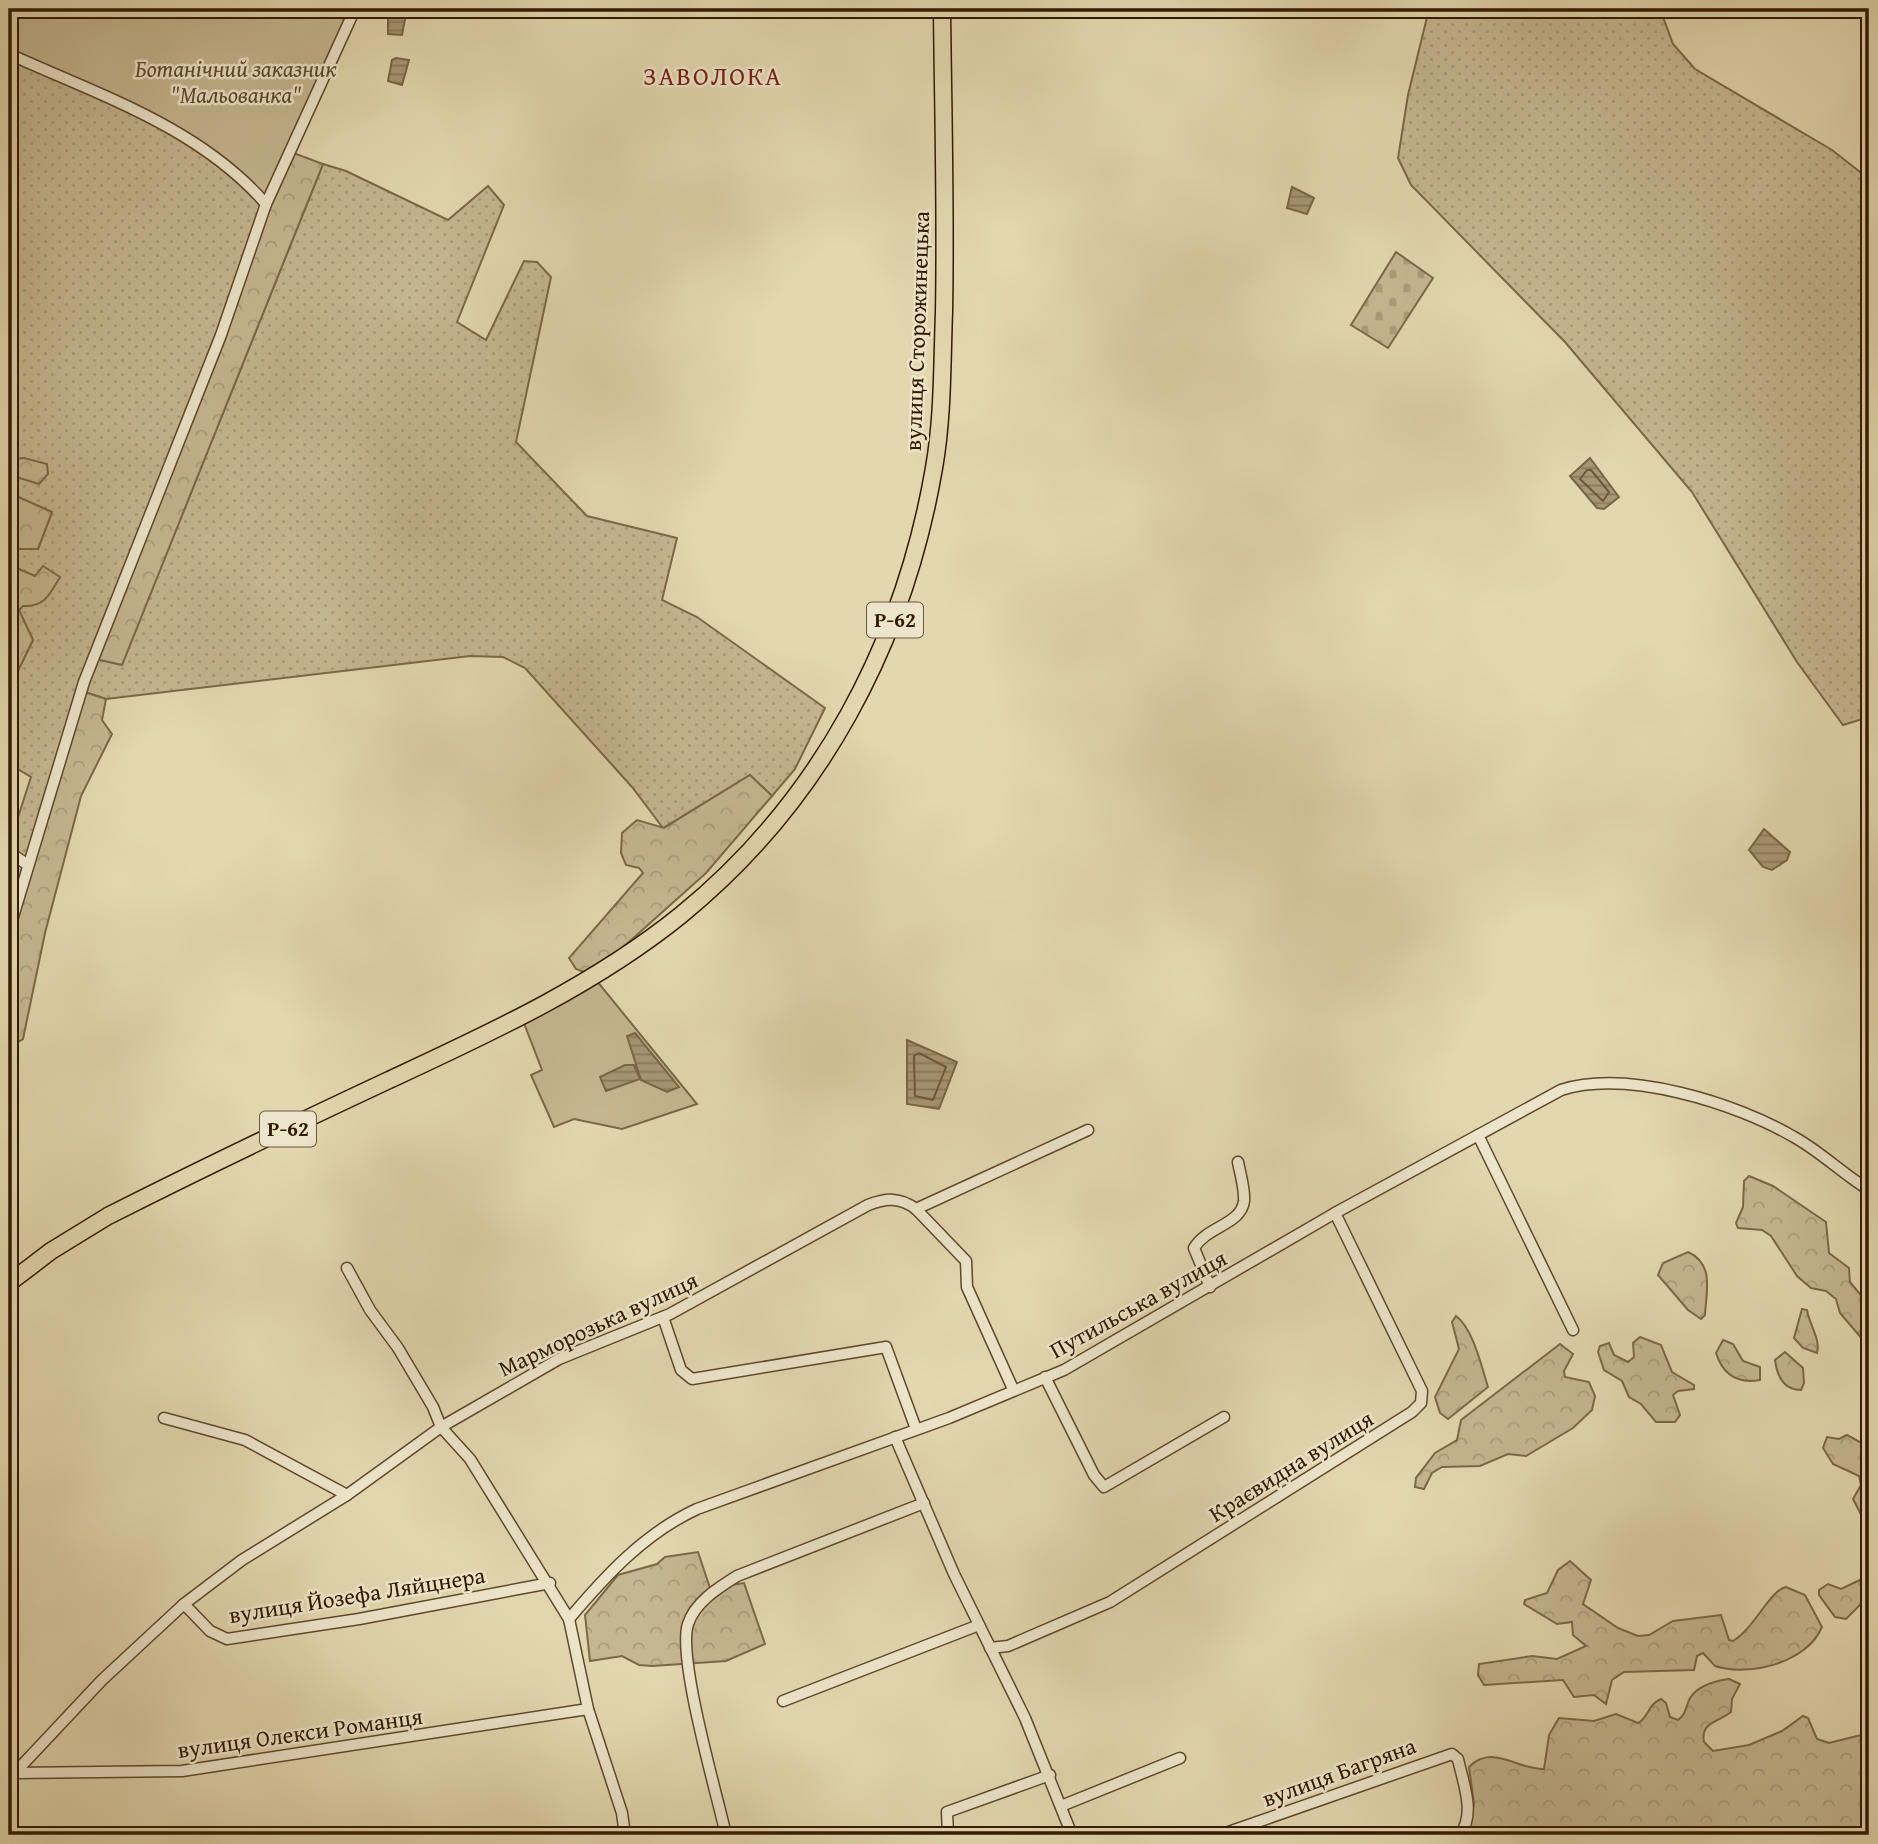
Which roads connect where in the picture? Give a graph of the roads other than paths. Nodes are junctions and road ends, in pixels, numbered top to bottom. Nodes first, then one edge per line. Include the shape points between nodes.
1 (355, 9) edge
2 (942, 9) edge
3 (9, 54) edge
4 (266, 204) junction
5 (9, 852) edge
6 (28, 865) junction
7 (9, 930) edge
8 (1088, 1130) dead end
9 (1478, 1135) junction
10 (1238, 1162) dead end
11 (1869, 1189) edge
12 (916, 1209) junction
13 (1335, 1213) junction
14 (347, 1268) dead end
15 (9, 1283) edge
16 (1210, 1287) junction
17 (663, 1317) junction
18 (1573, 1330) dead end
19 (1045, 1377) junction
20 (1013, 1389) junction
21 (1224, 1417) dead end
22 (164, 1418) dead end
23 (441, 1427) junction
24 (916, 1429) junction
25 (895, 1437) junction
26 (347, 1495) junction
27 (924, 1503) junction
28 (550, 1583) junction
29 (184, 1604) junction
30 (569, 1619) junction
31 (979, 1625) junction
32 (990, 1648) junction
33 (783, 1701) dead end
34 (588, 1709) junction
35 (1180, 1758) dead end
36 (1049, 1775) junction
37 (12, 1776) edge
38 (1061, 1806) junction
39 (625, 1835) edge
40 (726, 1835) edge
41 (947, 1835) edge
42 (1072, 1835) edge
43 (1220, 1835) edge
44 (1461, 1835) edge

1 - 4 street
2 - 15 main road, вулиця Сторожинецька / Р-62 via 945,264 935,467 895,621 840,732 793,800 681,915 613,963 519,1019 108,1216
3 - 4 street via 157,120 243,177
4 - 6 street via 221,335 84,682
5 - 6 street
6 - 7 street
8 - 12 street
9 - 11 street, Путильська вулиця via 1561,1090 1590,1083 1633,1086 1753,1117 1808,1145
9 - 13 street, Путильська вулиця
9 - 18 street
10 - 16 street via 1244,1202 1235,1219 1201,1236 1194,1248
12 - 17 street, Марморозька вулиця via 886,1198 868,1205
12 - 20 street via 966,1261 967,1287
13 - 16 street, Путильська вулиця
13 - 32 street, Краєвидна вулиця via 1422,1391 1421,1403 1110,1602 1008,1646
14 - 23 street
16 - 19 street, Путильська вулиця
17 - 23 street, Марморозька вулиця via 559,1359
17 - 24 street via 681,1370 695,1380 886,1347
19 - 20 street, Путильська вулиця
19 - 21 street via 1086,1461 1104,1487
20 - 24 street, Путильська вулиця
22 - 26 street via 245,1440
23 - 26 street, Марморозька вулиця
23 - 28 street via 470,1459
24 - 25 street, Путильська вулиця
25 - 27 street
25 - 30 street, Путильська вулиця via 664,1524
26 - 29 street, Марморозька вулиця via 242,1560
27 - 31 street
27 - 40 street via 737,1576 709,1594 688,1624 693,1694
28 - 29 street, вулиця Йозефа Ляйцнера via 227,1639 210,1631
28 - 30 street
29 - 37 street, Марморозька вулиця via 102,1680
30 - 34 street
31 - 32 street
31 - 33 street
32 - 36 street
34 - 37 street, вулиця Олекси Романця via 182,1771
34 - 39 street
35 - 38 street
36 - 38 street
36 - 41 street via 947,1812
38 - 42 street
43 - 44 street, вулиця Багряна via 1448,1754 1457,1756 1469,1811

